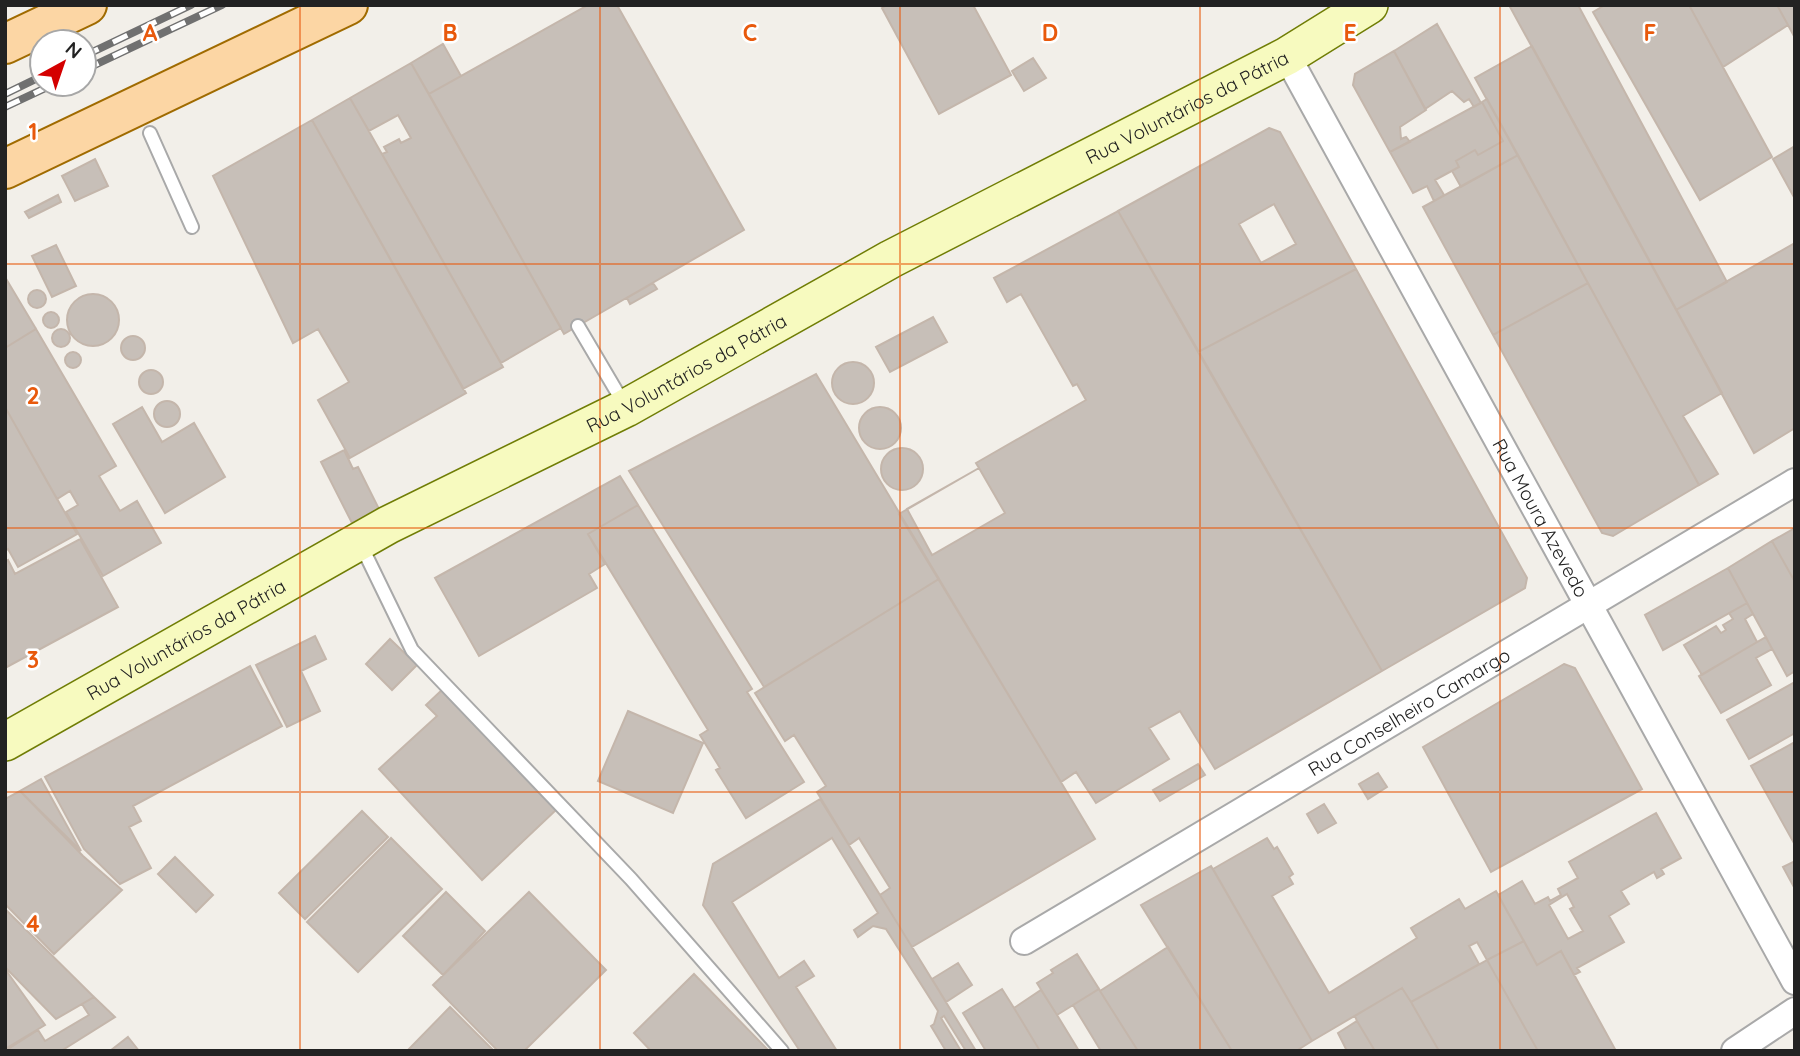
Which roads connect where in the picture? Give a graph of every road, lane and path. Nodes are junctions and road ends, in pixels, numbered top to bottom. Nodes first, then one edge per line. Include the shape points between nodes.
1 (87, 5) edge
2 (348, 5) edge
3 (1369, 5) edge
4 (5, 44) edge
5 (1287, 56) junction
6 (150, 133) dead end
7 (5, 169) edge
8 (192, 227) dead end
9 (578, 326) dead end
10 (626, 408) junction
11 (1795, 482) edge
12 (359, 542) junction
13 (1587, 605) junction
14 (5, 742) edge
15 (1024, 941) dead end
16 (1795, 982) edge
17 (1795, 1011) edge
18 (782, 1051) edge
19 (1735, 1051) edge

1 - 4 main road
2 - 7 main road
3 - 5 main road, Rua Voluntários da Pátria
5 - 10 main road, Rua Voluntários da Pátria via 891,259
5 - 13 street, Rua Moura Azevedo
6 - 8 lane
9 - 10 lane
10 - 12 main road, Rua Voluntários da Pátria
11 - 13 street, Rua Conselheiro Camargo
12 - 14 main road, Rua Voluntários da Pátria
12 - 18 lane via 412,650 631,879
13 - 15 street, Rua Conselheiro Camargo
13 - 16 street, Rua Moura Azevedo
17 - 19 street

